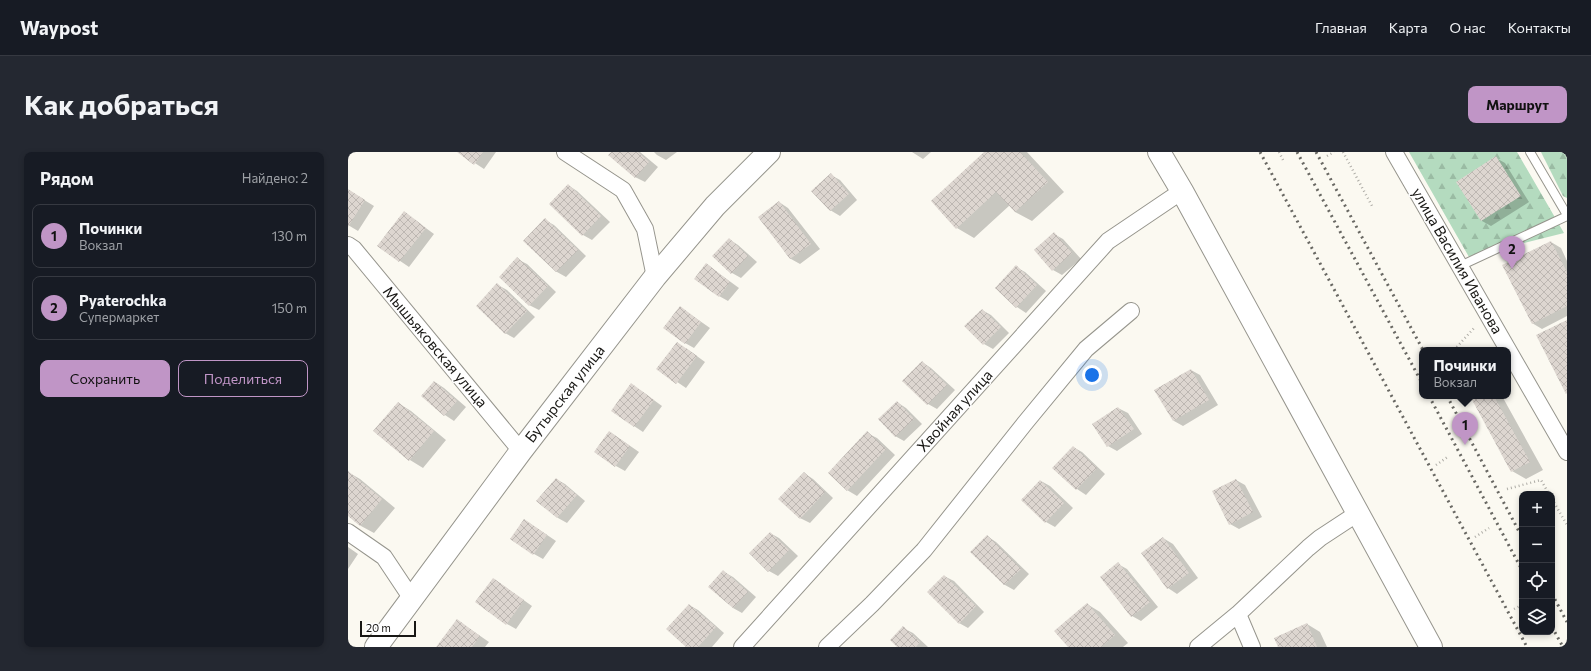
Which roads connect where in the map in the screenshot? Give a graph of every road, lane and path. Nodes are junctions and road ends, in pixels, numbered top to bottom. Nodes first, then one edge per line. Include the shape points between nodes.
1 (565, 152) edge
2 (769, 152) edge
3 (1159, 152) edge
4 (1279, 152) edge
5 (1334, 152) edge
6 (1343, 152) edge
7 (1394, 152) edge
8 (1530, 152) edge
9 (1327, 156) dead end
10 (1283, 160) dead end
11 (1182, 190) junction
12 (1372, 206) dead end
13 (1567, 215) edge
14 (348, 245) edge
15 (1460, 266) junction
16 (655, 277) junction
17 (1131, 311) dead end
18 (1487, 314) junction
19 (1457, 347) edge
20 (1506, 347) edge
21 (1511, 355) edge
22 (521, 451) junction
23 (1567, 452) edge
24 (1449, 456) dead end
25 (1436, 465) dead end
26 (1507, 489) dead end
27 (1547, 491) edge
28 (1555, 504) edge
29 (1358, 513) junction
30 (1567, 526) edge
31 (1489, 528) dead end
32 (348, 532) edge
33 (1474, 536) dead end
34 (412, 599) junction
35 (1519, 607) edge
36 (1514, 610) dead end
37 (1238, 614) junction
38 (376, 647) edge
39 (742, 647) edge
40 (827, 647) edge
41 (1198, 647) edge
42 (1252, 647) edge
43 (1431, 647) edge

1 - 16 street via 623,190 645,229
2 - 16 street, Бутырская улица via 715,206
3 - 11 street
4 - 10 path
5 - 9 path
6 - 12 path
7 - 15 street, улица Василия Иванова
8 - 13 lane
11 - 29 street
11 - 39 street, Хвойная улица via 1108,242
13 - 15 lane
14 - 22 street, Мышьяковская улица via 354,249
15 - 18 street, улица Василия Иванова
16 - 22 street, Бутырская улица
17 - 40 street via 1086,349 924,550
18 - 19 path
18 - 20 street, улица Василия Иванова
21 - 23 street, улица Василия Иванова
22 - 34 street, Бутырская улица
24 - 25 path
26 - 27 path via 1541,480
28 - 30 path
29 - 37 street via 1312,545
29 - 43 street
31 - 33 path
32 - 34 street via 384,557
34 - 38 street, Бутырская улица
35 - 36 path
37 - 41 street
37 - 42 street

